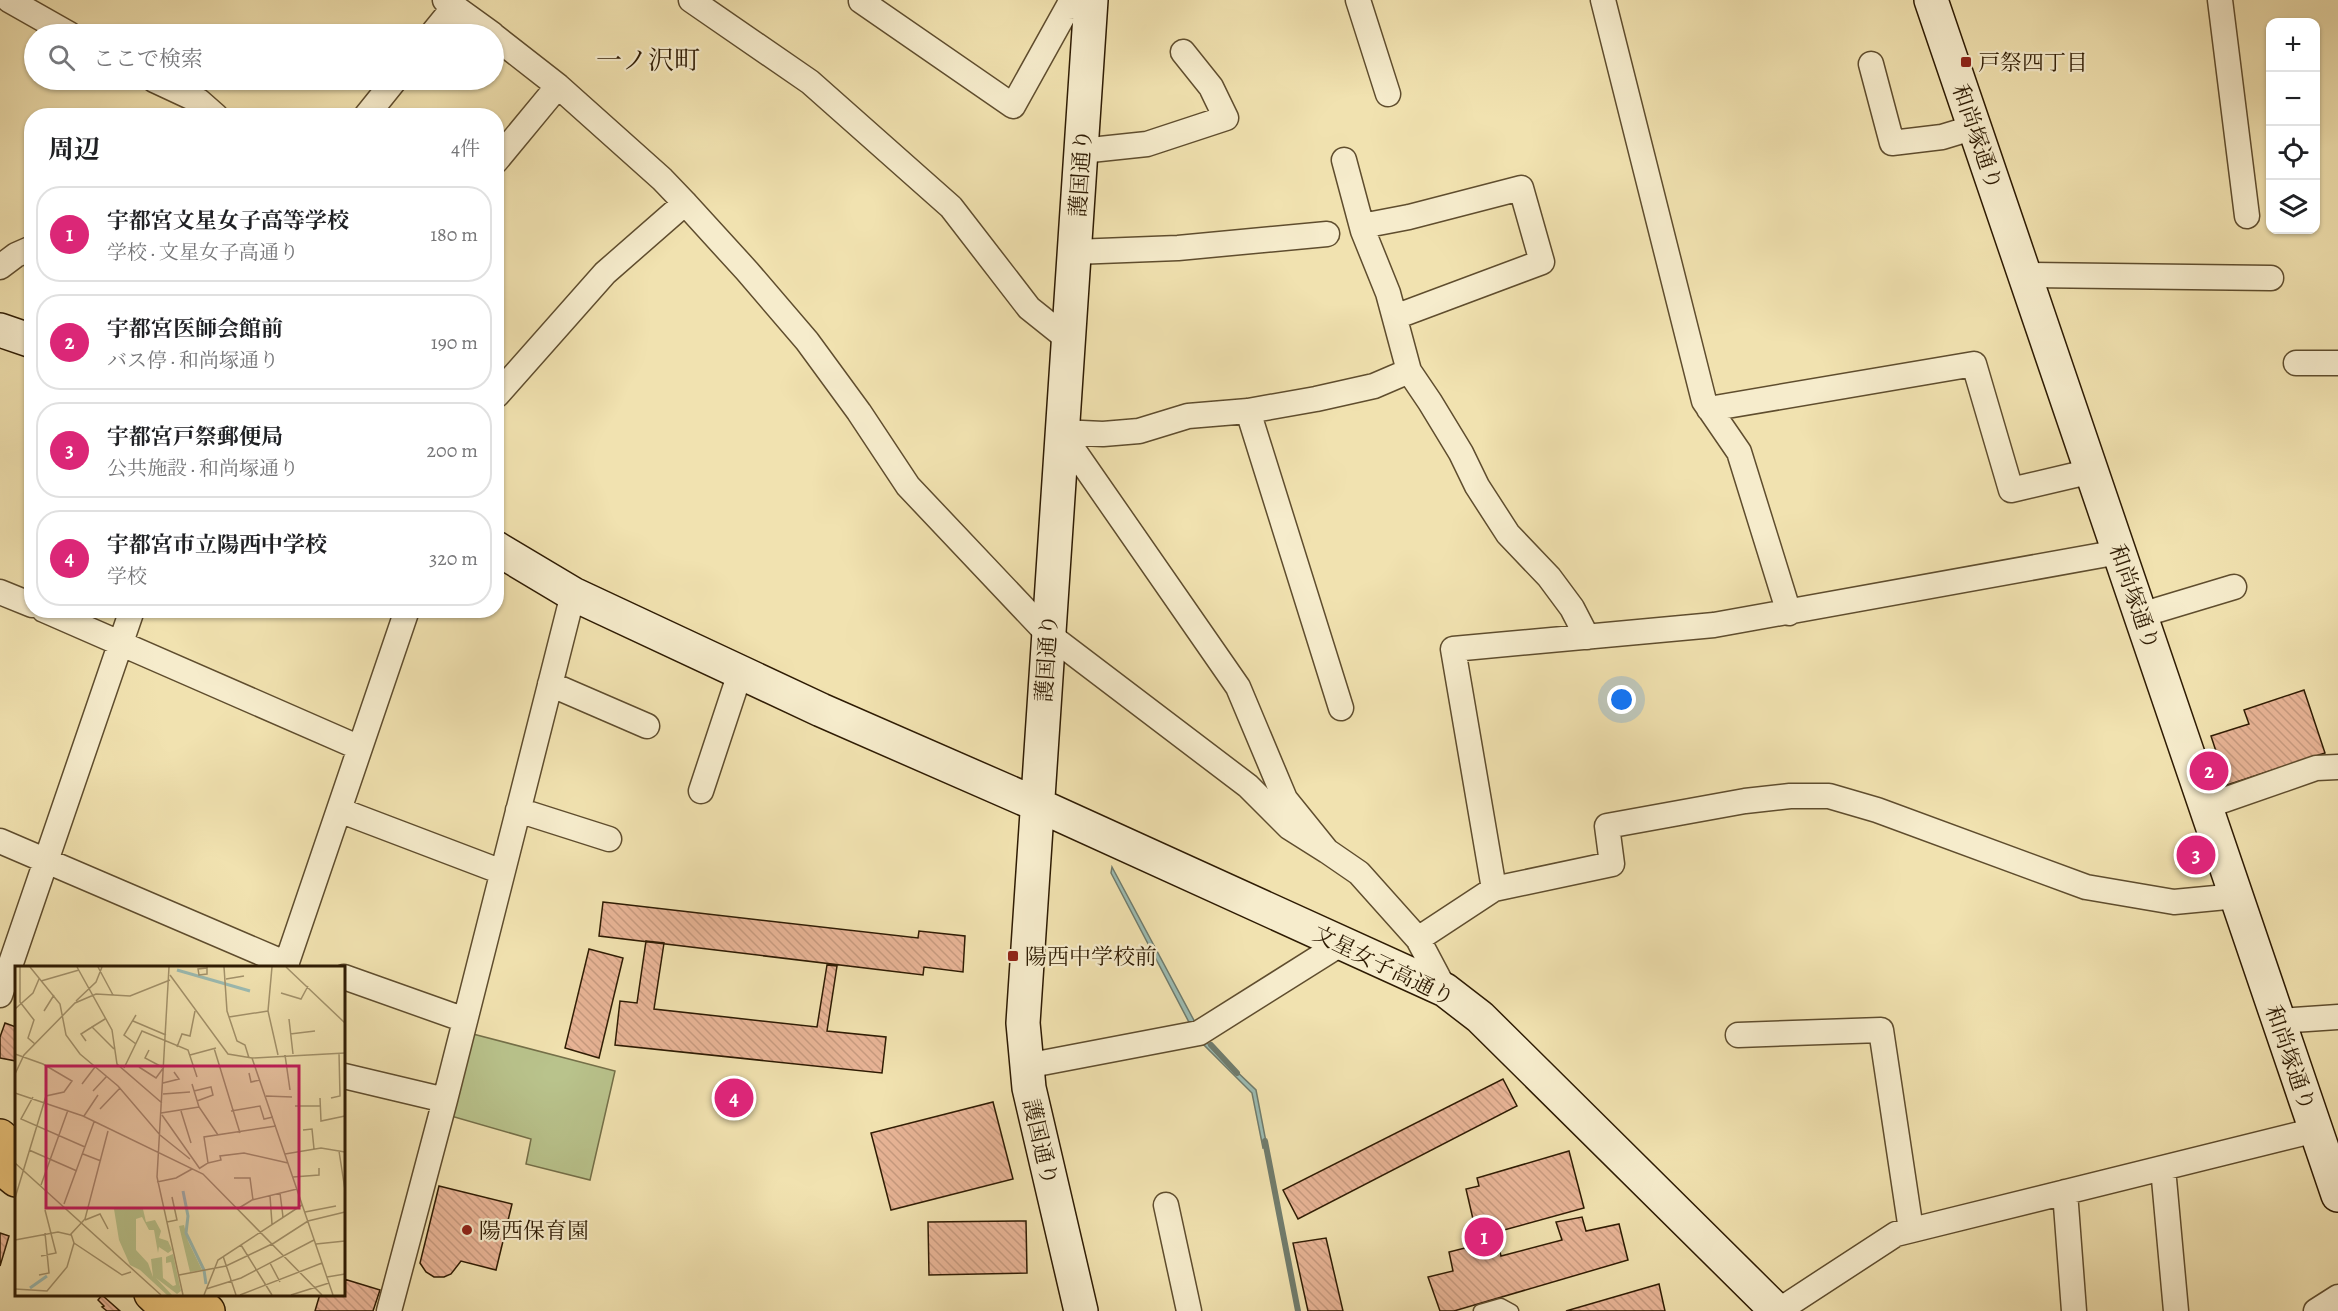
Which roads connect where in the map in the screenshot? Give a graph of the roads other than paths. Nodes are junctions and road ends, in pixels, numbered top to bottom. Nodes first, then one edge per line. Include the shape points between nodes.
1 (9, 0) edge
2 (691, 0) edge
3 (1358, 0) edge
4 (1603, 0) edge
5 (1931, 0) edge
6 (2220, 0) edge
7 (861, 1) edge
8 (449, 3) edge
9 (1076, 3) edge
10 (722, 9) edge
11 (51, 24) edge
12 (437, 24) edge
13 (478, 24) edge
14 (504, 44) edge
15 (1183, 52) dead end
16 (1871, 64) dead end
17 (558, 86) junction
18 (175, 90) edge
19 (387, 90) edge
20 (1388, 94) dead end
21 (207, 108) edge
22 (372, 108) edge
23 (1975, 127) junction
24 (504, 150) edge
25 (1081, 151) junction
26 (1344, 160) dead end
27 (685, 203) junction
28 (2247, 216) dead end
29 (1362, 226) junction
30 (1327, 234) dead end
31 (24, 252) edge
32 (1074, 252) junction
33 (0, 267) edge
34 (2025, 275) junction
35 (2271, 279) dead end
36 (1395, 317) junction
37 (0, 330) edge
38 (24, 338) edge
39 (1069, 340) junction
40 (2296, 363) dead end
41 (2338, 363) edge
42 (1409, 371) junction
43 (504, 387) edge
44 (1709, 409) junction
45 (1248, 411) junction
46 (1061, 432) junction
47 (2092, 471) junction
48 (2119, 552) junction
49 (504, 553) edge
50 (2234, 587) dead end
51 (0, 592) edge
52 (573, 594) junction
53 (24, 602) edge
54 (1789, 613) junction
55 (2141, 615) junction
56 (62, 618) edge
57 (129, 618) edge
58 (404, 618) edge
59 (1048, 634) junction
60 (1587, 637) junction
61 (120, 644) junction
62 (741, 673) junction
63 (550, 684) junction
64 (1341, 708) dead end
65 (647, 726) dead end
66 (360, 748) junction
67 (2338, 767) edge
68 (702, 791) dead end
69 (1036, 804) junction
70 (2207, 806) junction
71 (339, 810) junction
72 (518, 810) junction
73 (609, 839) dead end
74 (0, 841) edge
75 (1327, 851) junction
76 (45, 861) junction
77 (502, 872) junction
78 (1494, 889) junction
79 (2237, 896) junction
80 (1418, 939) junction
81 (1342, 943) junction
82 (286, 966) edge
83 (345, 977) edge
84 (1445, 990) junction
85 (0, 995) edge
86 (2338, 1017) edge
87 (465, 1020) junction
88 (2278, 1021) junction
89 (1738, 1035) dead end
90 (1026, 1066) junction
91 (345, 1076) edge
92 (445, 1100) junction
93 (2316, 1130) junction
94 (0, 1136) edge
95 (15, 1149) edge
96 (0, 1167) edge
97 (2163, 1168) junction
98 (15, 1179) edge
99 (2065, 1192) junction
100 (2338, 1195) edge
101 (1166, 1206) dead end
102 (1911, 1230) junction
103 (153, 1296) edge
104 (191, 1296) edge
105 (2338, 1297) edge
106 (169, 1311) edge
107 (208, 1311) edge
108 (389, 1311) edge
109 (1081, 1311) edge
110 (1189, 1311) edge
111 (1480, 1311) edge
112 (1512, 1311) edge
113 (1777, 1311) edge
114 (2074, 1311) edge
115 (2176, 1311) edge
116 (2316, 1311) edge

1 - 11 street
2 - 10 street
3 - 20 street
4 - 44 street
5 - 23 street, 和尚塚通り
6 - 28 street
7 - 9 street via 1013,106
8 - 12 street
8 - 13 street
9 - 25 street, 護国通り
10 - 39 street via 951,207 1029,308
14 - 17 street
15 - 25 street via 1211,87 1226,118 1147,144
16 - 23 street via 1892,143 1942,137
17 - 24 street
17 - 27 street
18 - 21 street
19 - 22 street
23 - 34 street, 和尚塚通り
25 - 32 street, 護国通り
26 - 29 street
27 - 43 street via 605,273
27 - 59 street via 807,341 908,486
29 - 36 street
29 - 36 street via 1521,188 1542,262
30 - 32 street via 1178,248
31 - 33 street
32 - 39 street, 護国通り
34 - 35 street
34 - 47 street, 和尚塚通り
36 - 42 street
37 - 38 street
39 - 46 street, 護国通り
40 - 41 street
42 - 45 street via 1374,386
42 - 60 street via 1508,534 1549,577
44 - 47 street via 1974,364 2011,489
44 - 54 street via 1739,452
45 - 46 street via 1188,416 1139,431
45 - 64 street
46 - 59 street, 護国通り
46 - 75 street via 1238,687 1285,799
47 - 48 street, 和尚塚通り
48 - 54 street
48 - 55 street, 和尚塚通り
49 - 52 street, 文星女子高通り
50 - 55 street
51 - 53 street
52 - 62 street, 文星女子高通り
52 - 63 street
54 - 60 street via 1714,625
55 - 70 street, 和尚塚通り
56 - 61 street
57 - 61 street
58 - 66 street
59 - 69 street, 護国通り
59 - 75 street via 1248,786 1289,827
60 - 78 street via 1453,650
61 - 66 street
61 - 76 street
62 - 68 street
62 - 69 street, 文星女子高通り
63 - 65 street
63 - 72 street
66 - 71 street
67 - 70 street via 2316,768
69 - 81 street, 文星女子高通り
69 - 90 street, 護国通り via 1023,1023
70 - 79 street, 和尚塚通り
71 - 77 street
71 - 82 street
72 - 73 street
72 - 77 street
74 - 76 street
75 - 80 street via 1359,873
76 - 82 street
76 - 85 street
77 - 87 street
78 - 79 street via 1612,864 1607,826 1745,801 1829,796 2086,887 2174,902
78 - 80 street
79 - 88 street, 和尚塚通り
80 - 84 street
81 - 84 street, 文星女子高通り
81 - 90 street via 1199,1033
83 - 87 street
84 - 113 street, 文星女子高通り via 1480,1017
86 - 88 street
87 - 92 street
88 - 93 street, 和尚塚通り
89 - 102 street via 1881,1030
90 - 109 street, 護国通り via 1038,1135
91 - 92 street
92 - 108 street
93 - 97 street
93 - 100 street, 和尚塚通り
94 - 95 main road
96 - 98 main road
97 - 99 street
97 - 115 street
99 - 102 street
99 - 114 street
101 - 110 street
102 - 113 street via 1896,1234
103 - 106 main road
104 - 107 main road
105 - 116 street
111 - 112 lane via 1501,1305

